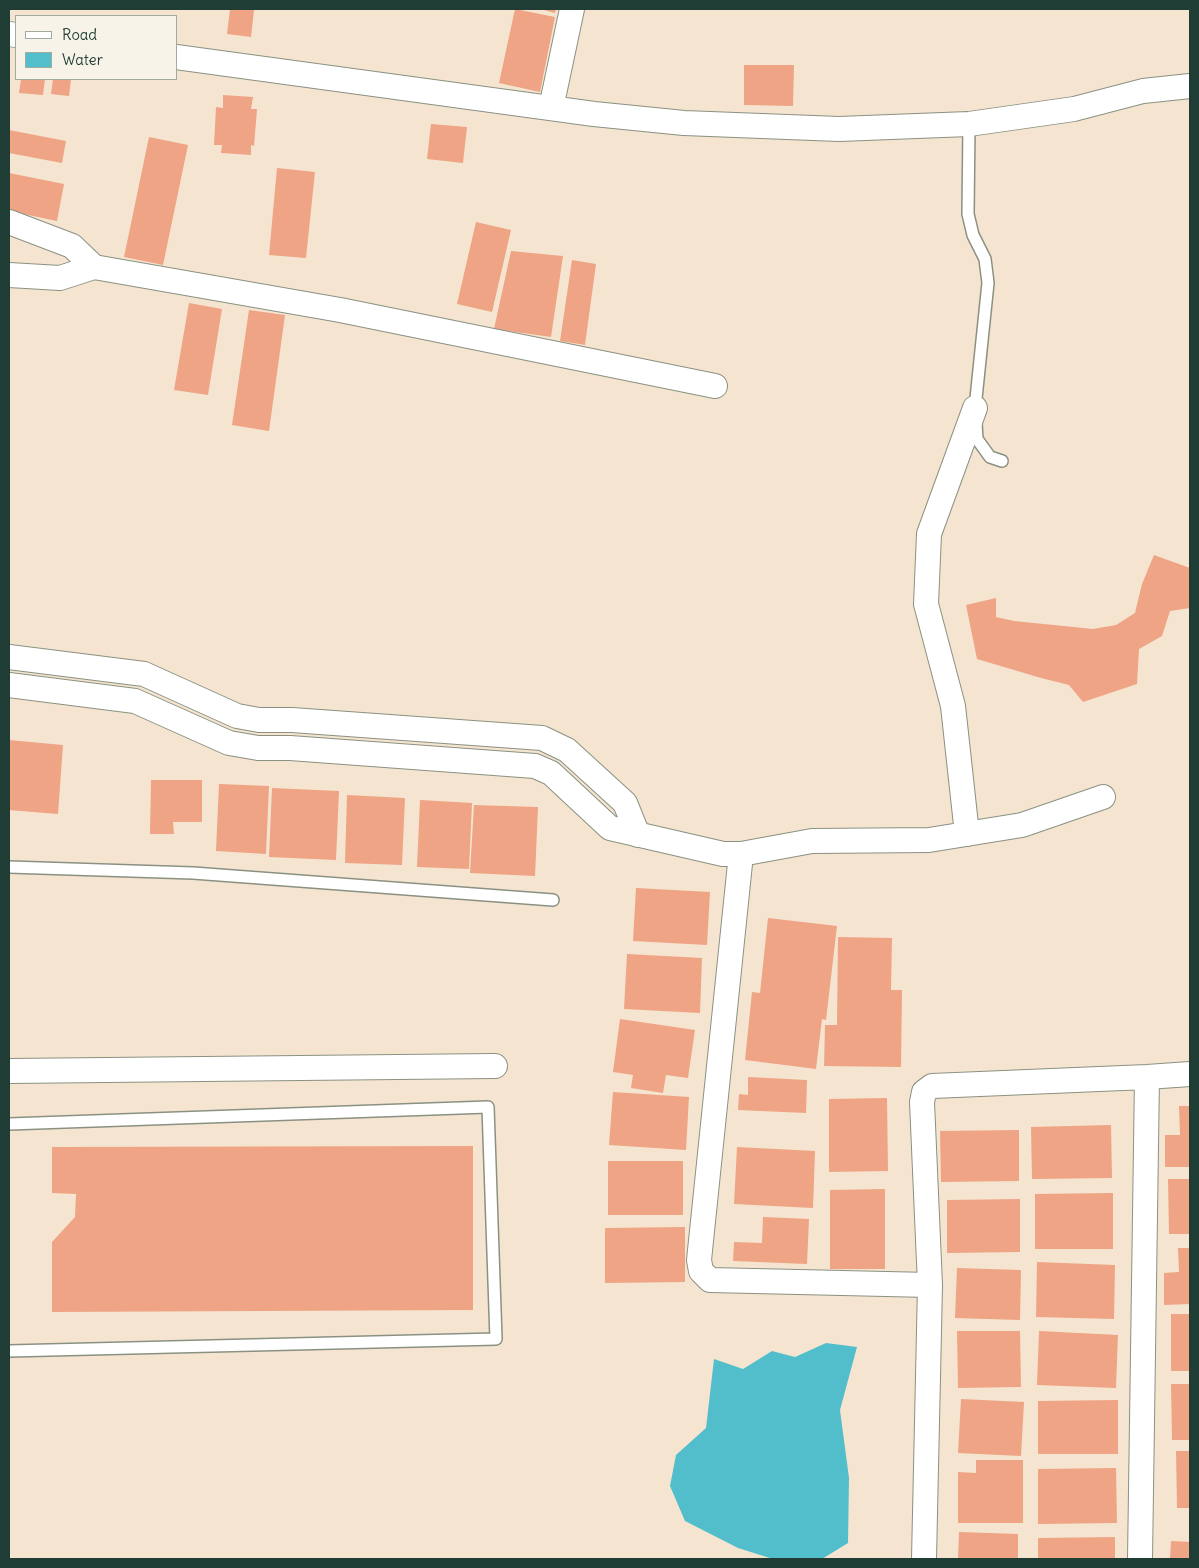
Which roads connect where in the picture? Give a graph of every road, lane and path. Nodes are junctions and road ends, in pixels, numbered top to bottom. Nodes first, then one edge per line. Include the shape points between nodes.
1 (572, 9) edge
2 (178, 57) edge
3 (1190, 86) edge
4 (551, 108) junction
5 (969, 124) junction
6 (9, 222) edge
7 (94, 267) junction
8 (9, 275) edge
9 (715, 386) dead end
10 (975, 408) junction
11 (1002, 461) dead end
12 (9, 657) edge
13 (9, 684) edge
14 (259, 720) junction
15 (258, 748) junction
16 (1103, 797) dead end
17 (966, 834) junction
18 (638, 835) junction
19 (740, 854) junction
20 (9, 867) edge
21 (553, 900) dead end
22 (495, 1066) dead end
23 (9, 1070) edge
24 (1190, 1074) edge
25 (1147, 1078) junction
26 (9, 1124) edge
27 (930, 1284) junction
28 (9, 1351) edge
29 (924, 1559) edge
30 (1140, 1559) edge

1 - 4 street
2 - 4 street
3 - 5 street via 1143,91 1074,108
4 - 5 street via 684,123 839,129
5 - 10 lane via 968,214 973,235 985,259 988,283
6 - 7 street via 72,246
7 - 8 street via 60,278
7 - 9 street via 340,310
10 - 11 lane via 977,439 990,456
10 - 17 street via 929,534 926,604 954,706
12 - 14 street via 144,674 237,716
13 - 15 street via 135,701 228,743
14 - 15 street
14 - 18 street via 542,738 567,750 625,803
15 - 18 street via 535,766 551,773 610,828
16 - 17 street via 1022,825
17 - 19 street via 929,840 812,841
18 - 19 street via 710,852
19 - 27 street via 699,1260 701,1271 710,1280
20 - 21 lane via 194,873
22 - 23 street
24 - 25 street
25 - 27 street via 932,1086 924,1092
25 - 30 street
26 - 28 lane via 488,1106 496,1339
27 - 29 street

